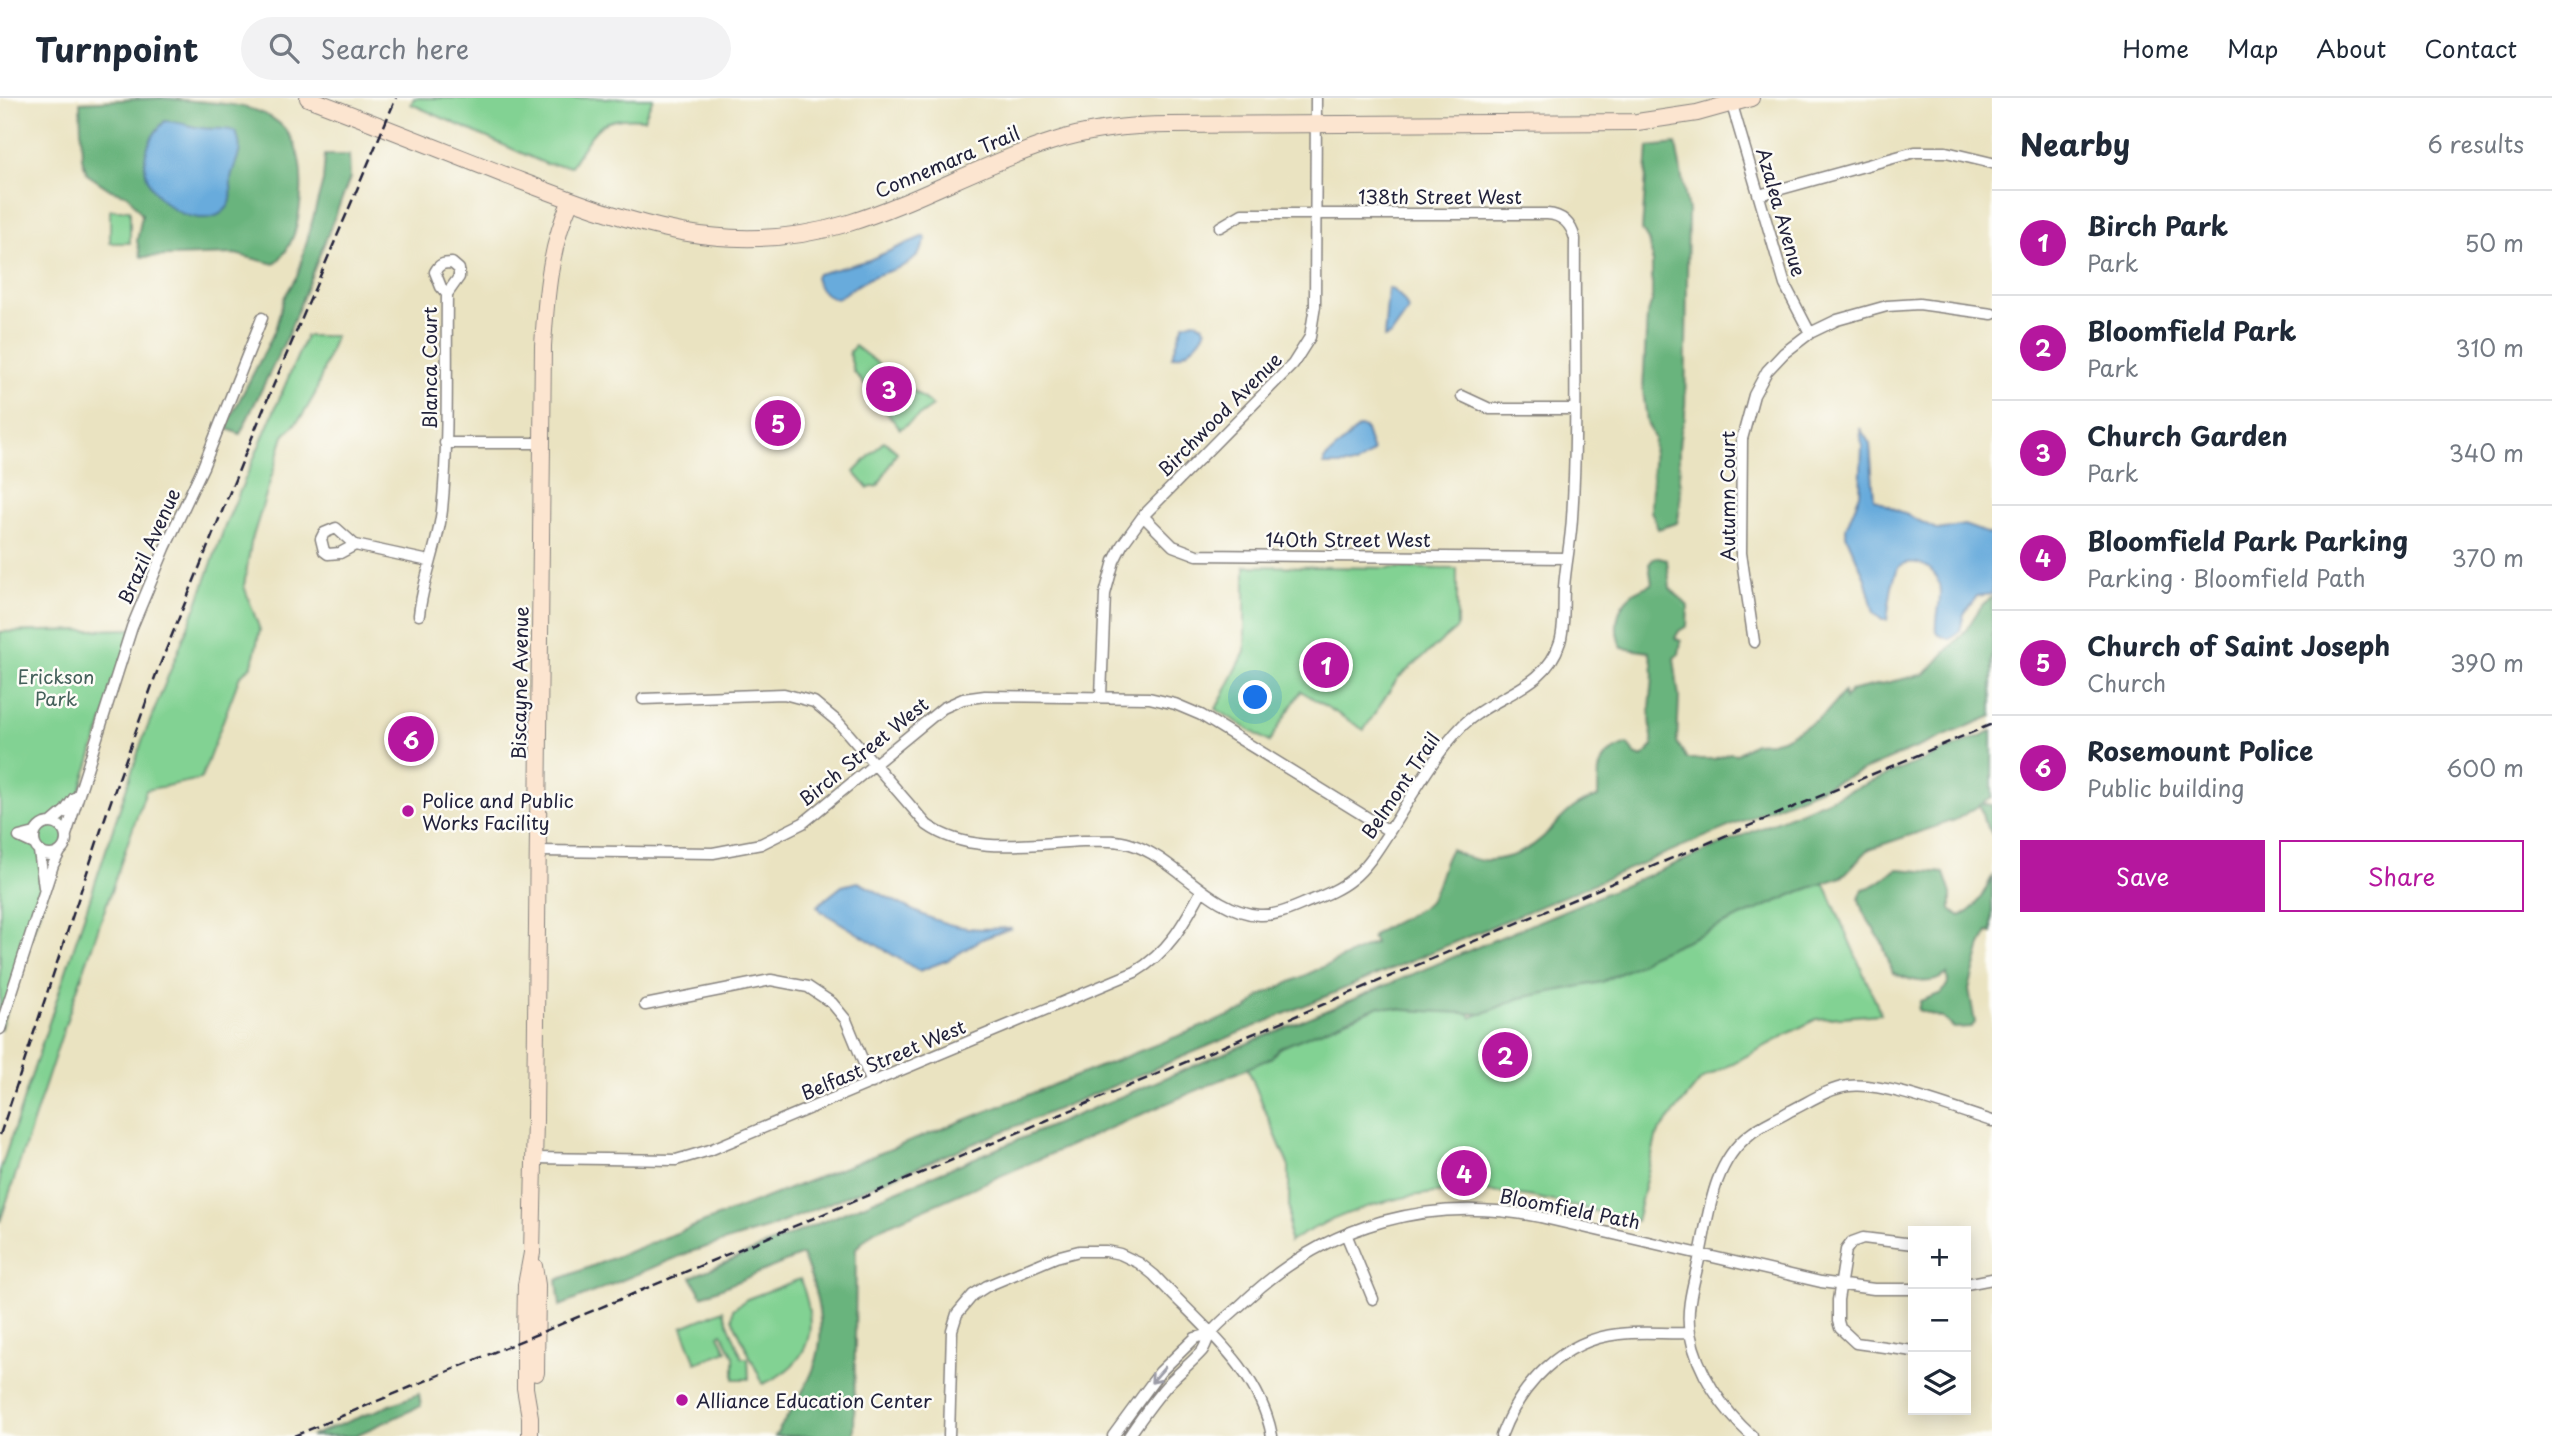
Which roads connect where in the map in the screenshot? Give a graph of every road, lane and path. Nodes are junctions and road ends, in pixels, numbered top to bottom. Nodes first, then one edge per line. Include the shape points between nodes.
1 (307, 98) edge
2 (1316, 98) edge
3 (1751, 98) edge
4 (1731, 101) edge
5 (1316, 123) junction
6 (1992, 163) edge
7 (1759, 195) junction
8 (571, 200) junction
9 (1315, 214) junction
10 (1563, 219) joint
11 (1220, 227) dead end
12 (447, 294) dead end
13 (1992, 314) edge
14 (262, 318) dead end
15 (1810, 333) junction
16 (1462, 396) dead end
17 (1574, 410) junction
18 (445, 443) junction
19 (543, 443) junction
20 (1143, 516) junction
21 (355, 545) dead end
22 (1567, 558) junction
23 (429, 561) junction
24 (419, 615) dead end
25 (1754, 642) dead end
26 (1101, 696) junction
27 (643, 699) dead end
28 (874, 765) junction
29 (78, 793) junction
30 (51, 823) junction
31 (1389, 831) junction
32 (66, 835) junction
33 (36, 843) junction
34 (538, 851) junction
35 (60, 852) junction
36 (1202, 890) junction
37 (45, 897) junction
38 (645, 1005) dead end
39 (0, 1029) edge
40 (872, 1083) junction
41 (1992, 1121) edge
42 (533, 1158) junction
43 (1346, 1234) junction
44 (1908, 1243) edge
45 (1700, 1254) junction
46 (1992, 1279) edge
47 (1971, 1283) edge
48 (1840, 1285) junction
49 (1908, 1289) edge
50 (1373, 1299) dead end
51 (1690, 1333) junction
52 (1210, 1334) junction
53 (1908, 1350) edge
54 (530, 1436) edge
55 (949, 1436) edge
56 (1113, 1436) edge
57 (1129, 1436) edge
58 (1272, 1436) edge
59 (1501, 1436) edge
60 (1752, 1436) edge

1 - 8 street, Connemara Trail
2 - 5 street, Birchwood Avenue
3 - 4 street, Connemara Trail
4 - 5 street, Connemara Trail via 1637,122
4 - 7 street, Azalea Avenue
5 - 8 street, Connemara Trail via 1137,125 1079,134 874,214 781,236 683,233
5 - 9 street, Birchwood Avenue
6 - 7 street via 1946,152 1915,152
7 - 15 street, Azalea Avenue via 1787,292
8 - 19 street, Biscayne Avenue via 555,244 546,302
9 - 10 street, 138th Street West via 1546,214
9 - 11 street, 138th Street West via 1242,214
9 - 20 street, Birchwood Avenue via 1315,313 1306,345 1285,373
10 - 17 street, Belmont Trail via 1575,239
12 - 18 street, Blanca Court
13 - 15 street, Autumn Court via 1899,303 1837,320
14 - 29 street, Brazil Avenue via 204,467 132,628
15 - 25 street, Autumn Court via 1767,372 1744,423 1741,553
16 - 17 street via 1490,408
17 - 22 street, Belmont Trail
18 - 19 street
18 - 23 street, Blanca Court via 442,513
19 - 34 street, Biscayne Avenue
20 - 22 street, 140th Street West via 1173,545 1197,555
20 - 26 street, Birchwood Avenue via 1122,545 1108,577
21 - 23 street
22 - 31 street, Belmont Trail via 1561,638 1549,665 1535,680 1483,709 1458,730
23 - 24 street, Blanca Court
26 - 28 street, Birch Street West via 985,695 953,702
26 - 31 street, Birch Street West via 1149,698 1188,708
27 - 28 street, Belmont Trail via 795,695 830,713
28 - 34 street, Birch Street West via 803,823 751,847 713,853
28 - 36 street, Belmont Trail via 927,825 955,840 976,845 1130,844 1150,852
29 - 30 street, Brazil Avenue
29 - 32 street, Brazil Avenue
30 - 32 street
30 - 33 street, Brazil Avenue via 41,825
31 - 36 street, Belmont Trail via 1354,878 1283,912 1240,912
32 - 35 street, Brazil Avenue
33 - 35 street via 52,855
33 - 37 street, Brazil Avenue
34 - 42 street, Biscayne Avenue
35 - 37 street, Brazil Avenue
36 - 40 street, Belfast Street West via 1174,939 1145,966
37 - 39 street, Brazil Avenue
38 - 40 street via 771,980 808,987 832,1003 846,1020
40 - 42 street, Belfast Street West via 688,1158
41 - 45 street via 1876,1087 1848,1087 1821,1095 1758,1129 1734,1149 1718,1177
42 - 54 street, Biscayne Avenue via 525,1338
43 - 45 street, Bloomfield Path via 1424,1212 1488,1209
43 - 50 street
43 - 52 street, Bloomfield Path via 1286,1266
44 - 48 street via 1870,1238 1852,1242 1846,1250
45 - 48 street, Bloomfield Path
45 - 51 street via 1689,1308
46 - 47 street
48 - 49 street, Bloomfield Path
48 - 53 street via 1838,1321 1849,1340
51 - 59 street via 1617,1334 1573,1347 1532,1382
51 - 60 street via 1717,1396
52 - 55 street via 1154,1275 1129,1258 1086,1250 1056,1257 980,1290 957,1314
52 -> 56 street, Bloomfield Path via 1195,1338 1160,1372
52 - 57 street, Bloomfield Path via 1204,1349 1170,1382
52 - 58 street via 1250,1378

